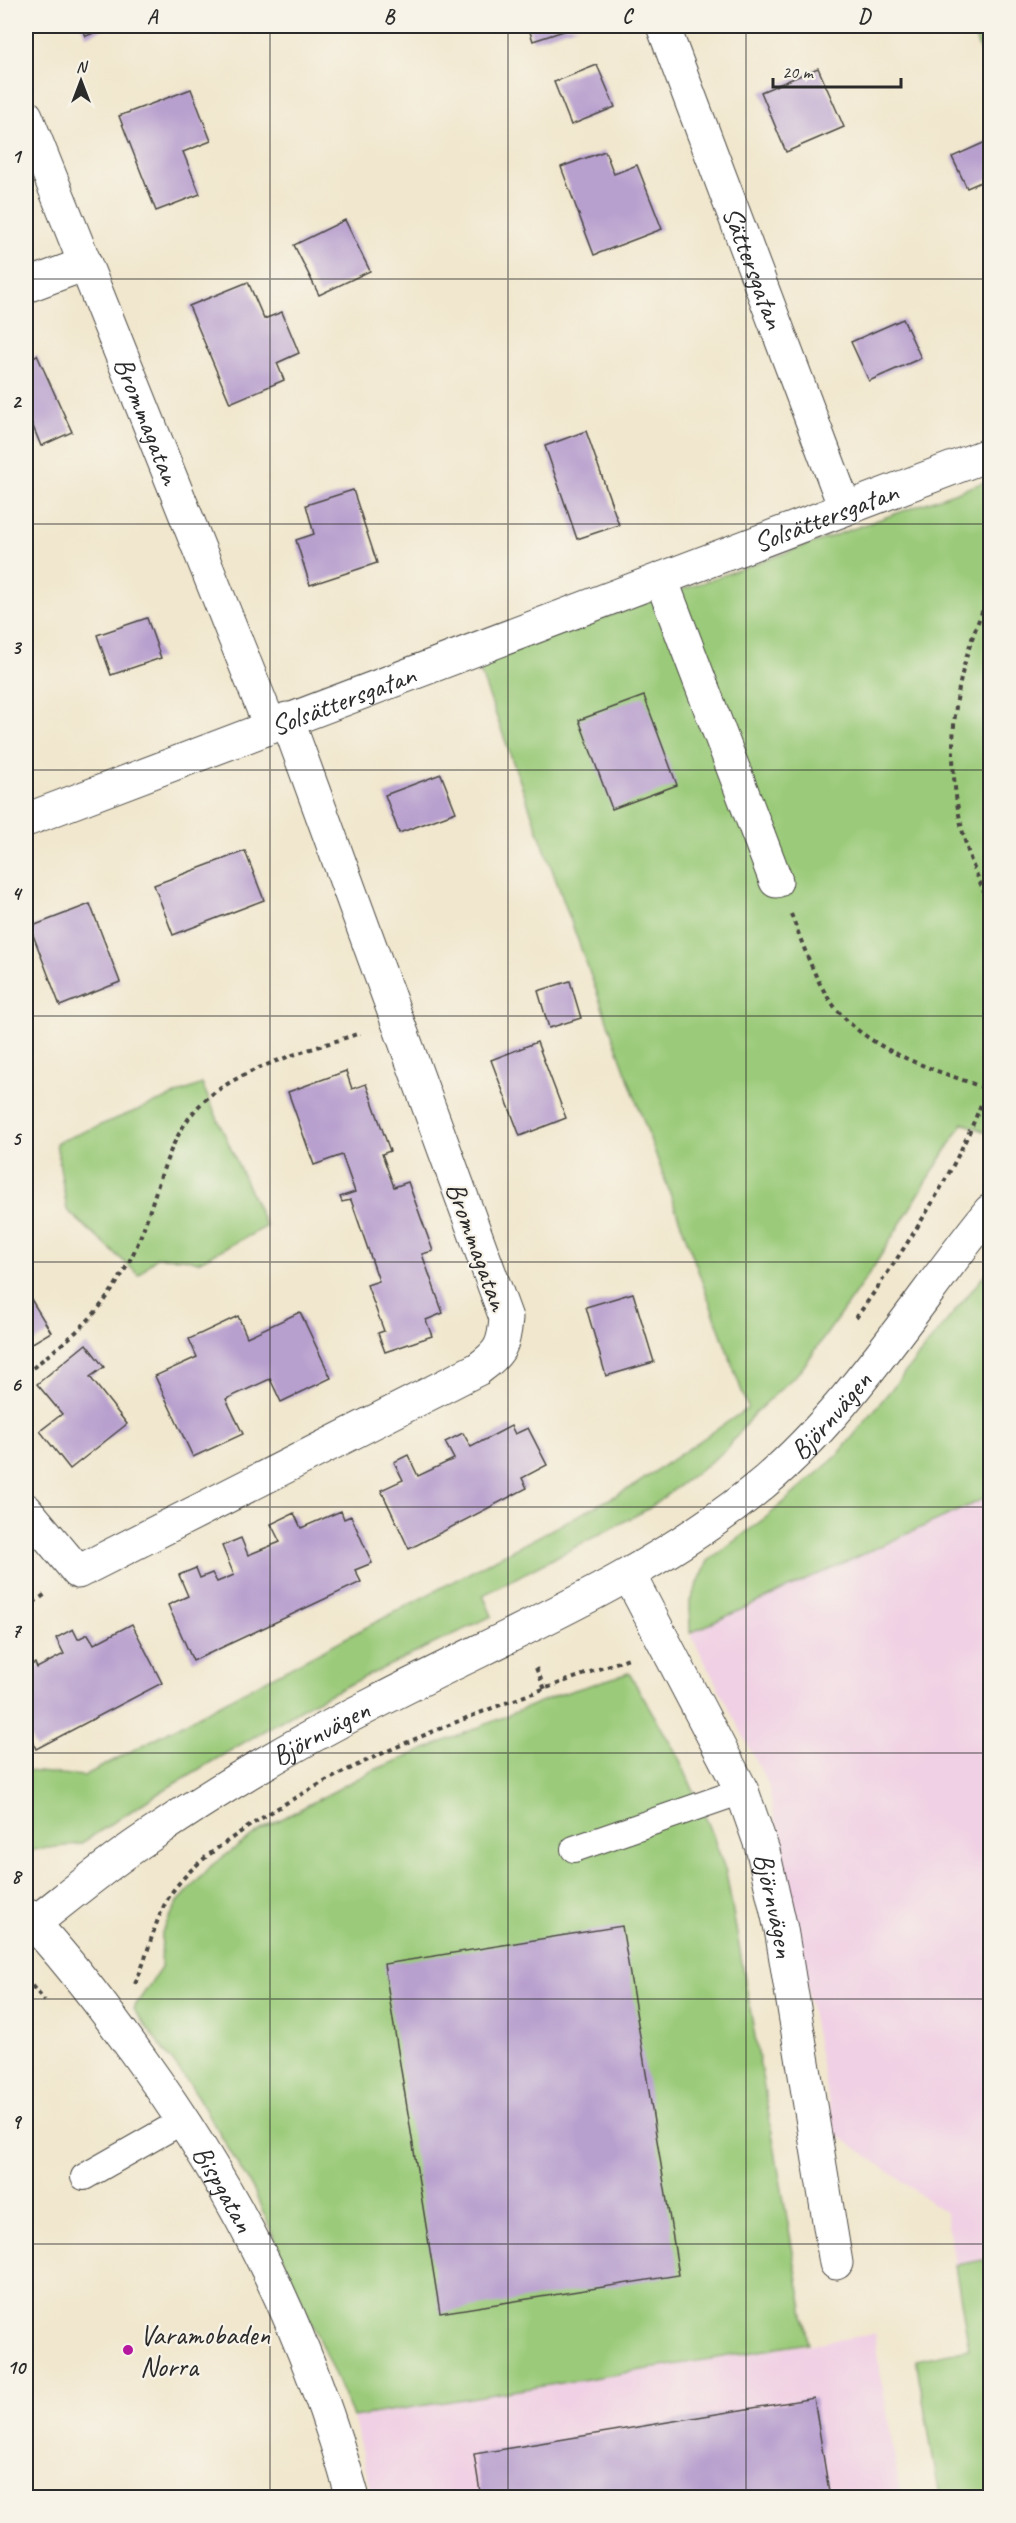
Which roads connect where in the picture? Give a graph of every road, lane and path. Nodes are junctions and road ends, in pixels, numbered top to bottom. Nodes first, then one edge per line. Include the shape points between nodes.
1 (663, 26) edge
2 (26, 116) edge
3 (85, 264) junction
4 (26, 286) edge
5 (990, 454) edge
6 (845, 508) junction
7 (661, 579) junction
8 (990, 594) edge
9 (278, 723) junction
10 (26, 820) edge
11 (776, 880) joint
12 (990, 909) edge
13 (395, 1020) junction
14 (990, 1079) edge
15 (987, 1089) junction
16 (990, 1211) edge
17 (854, 1321) dead end
18 (26, 1374) edge
19 (26, 1510) edge
20 (629, 1575) junction
21 (521, 1633) junction
22 (668, 1644) junction
23 (545, 1689) junction
24 (742, 1791) junction
25 (574, 1849) dead end
26 (29, 1919) edge
27 (26, 1979) edge
28 (48, 2004) dead end
29 (108, 2013) junction
30 (184, 2120) junction
31 (84, 2177) dead end
32 (836, 2263) dead end
33 (353, 2498) edge

1 - 6 street, Sättersgatan
2 - 3 street, Brommagatan
3 - 4 street
3 - 9 street, Brommagatan
5 - 6 street, Solsättersgatan
6 - 7 street, Solsättersgatan
7 - 9 street, Solsättersgatan
7 - 11 street
8 - 12 path via 964,662 951,759 970,858
9 - 10 street, Solsättersgatan
9 - 13 street, Brommagatan
11 - 15 path via 822,986 851,1023 870,1039 900,1055
13 - 18 path via 238,1078 206,1100 189,1119 170,1153 141,1236 116,1283 91,1317
13 - 19 street, Brommagatan via 506,1318 505,1339 496,1356 78,1572
14 - 15 path
15 - 17 path via 970,1134 924,1214
16 - 20 street, Björnvägen via 850,1393 800,1450 754,1492 704,1529
20 - 21 street, Björnvägen
20 - 22 street, Björnvägen
21 - 23 path
21 - 26 street, Björnvägen via 375,1702 260,1767 144,1839
22 - 23 path
22 - 24 street, Björnvägen
23 - 29 path via 369,1758 279,1807 199,1860 173,1890 152,1931 133,1988
24 - 25 lane
24 - 32 street, Björnvägen via 763,1851 781,1929
26 - 29 street, Bispgatan
27 - 28 path
29 - 30 street, Bispgatan
30 - 31 lane
30 - 33 street, Bispgatan via 219,2175 278,2287 335,2434

